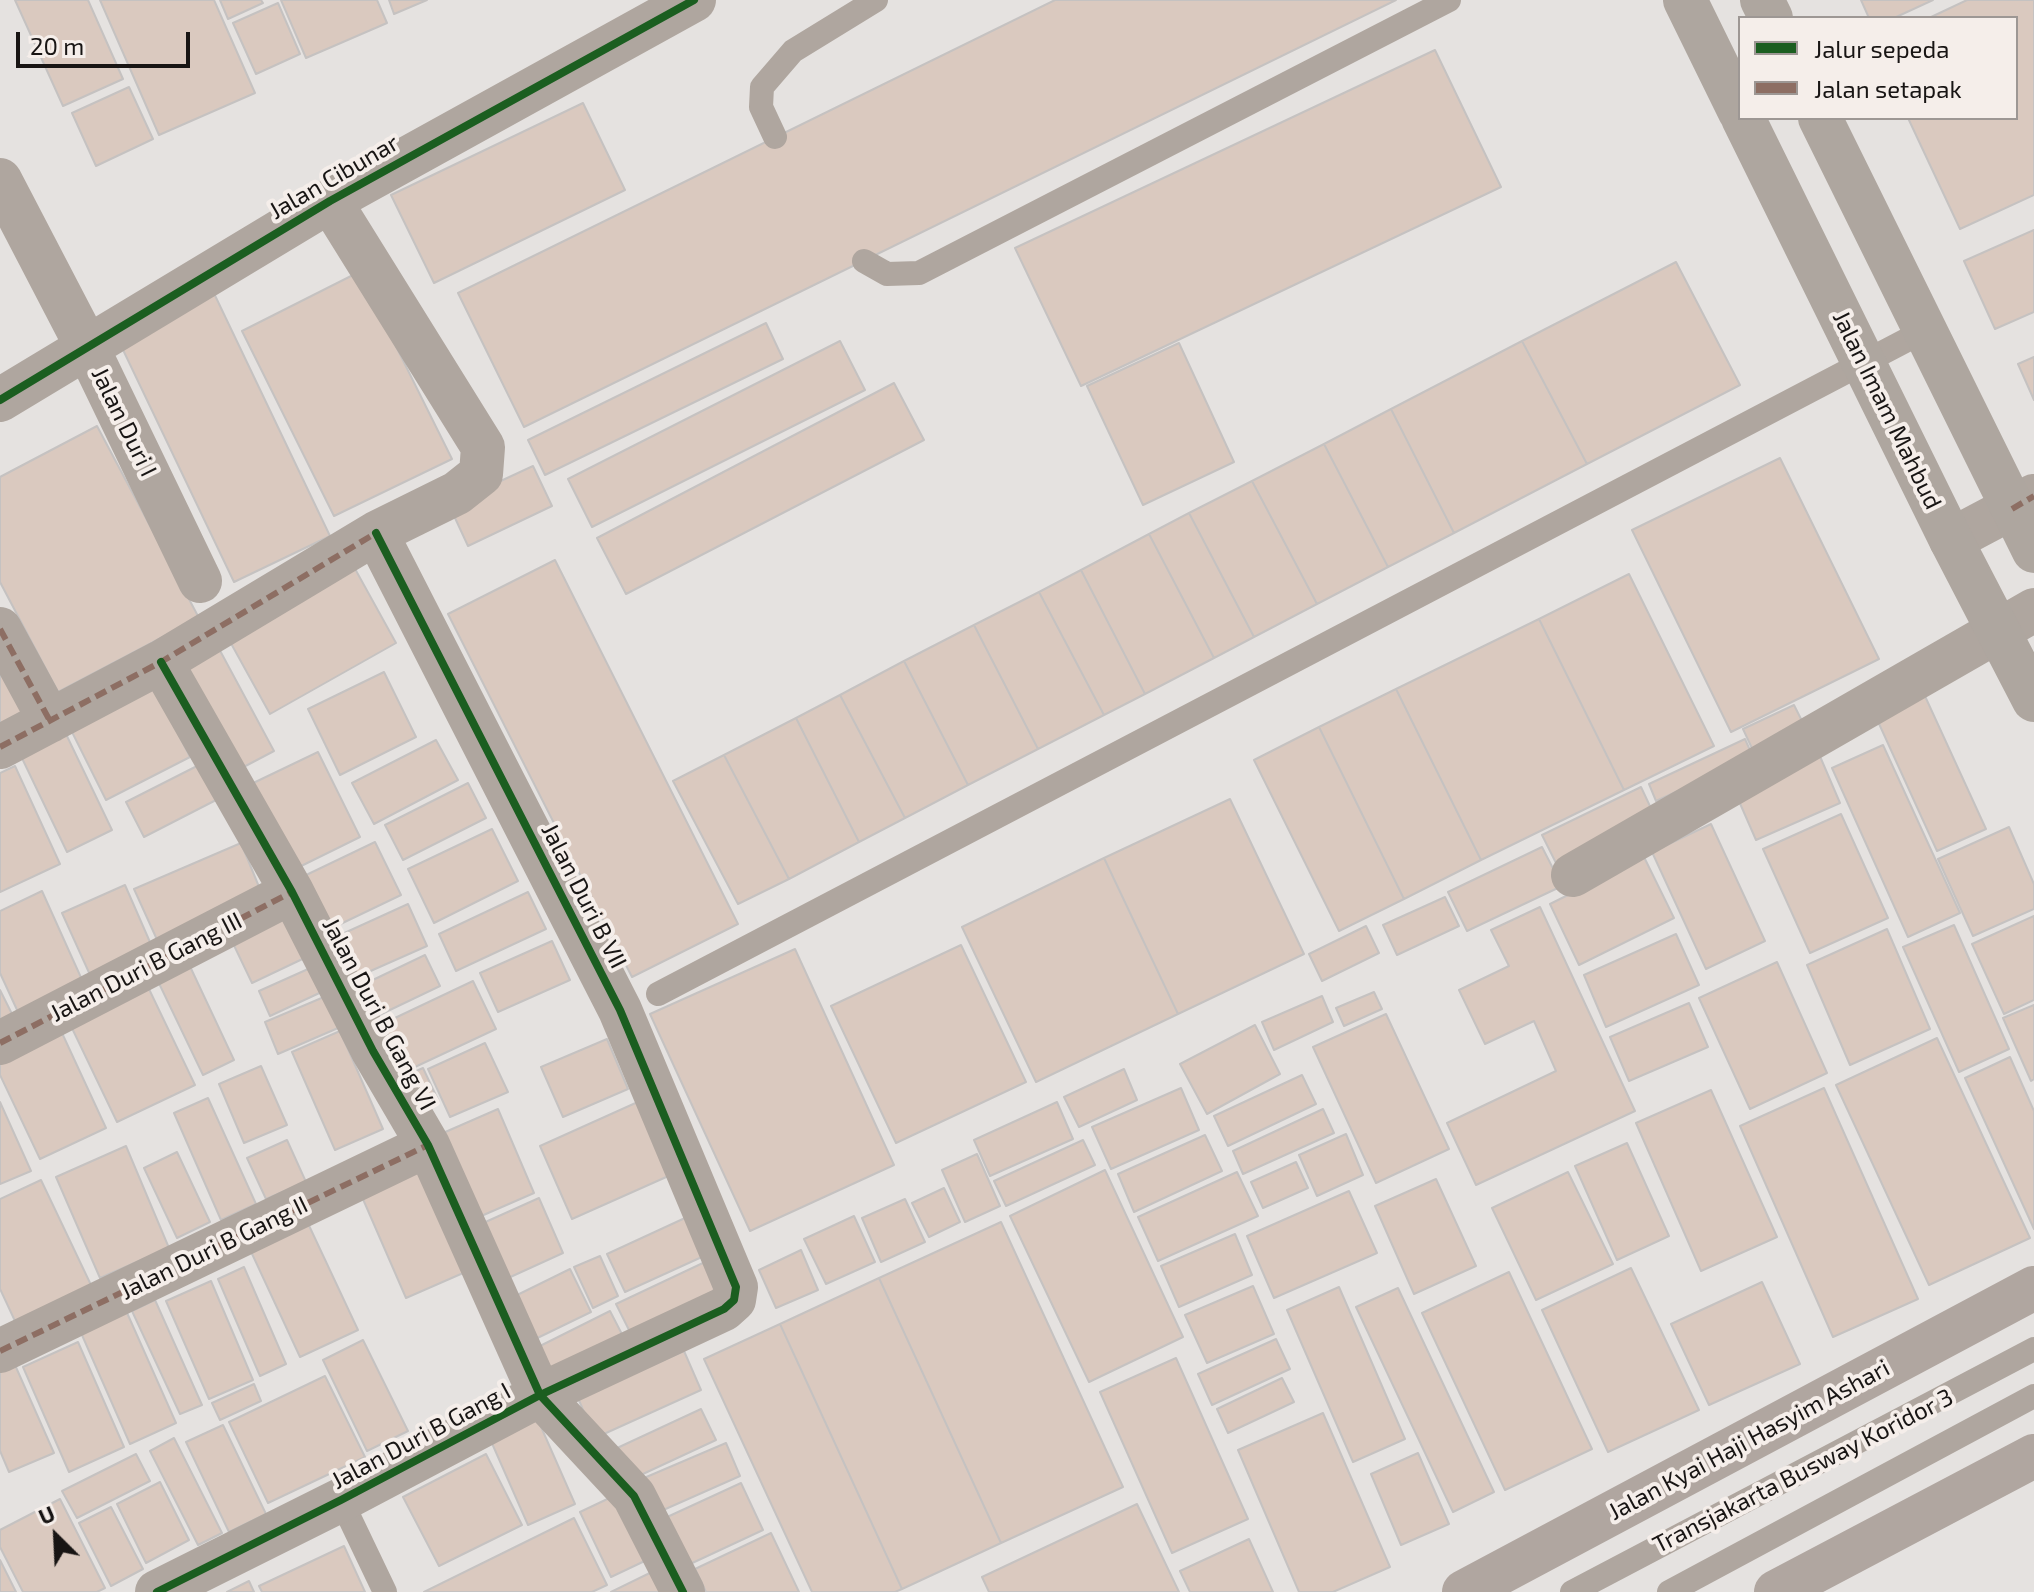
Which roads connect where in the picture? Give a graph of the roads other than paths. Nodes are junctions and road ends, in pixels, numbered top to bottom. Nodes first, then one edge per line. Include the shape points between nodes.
1 (694, 0) edge
2 (876, 0) edge
3 (1449, 0) edge
4 (1685, 0) edge
5 (1738, 108) edge
6 (1744, 120) edge
7 (1821, 120) edge
8 (775, 137) dead end
9 (0, 180) edge
10 (330, 201) junction
11 (864, 261) dead end
12 (1924, 331) junction
13 (87, 347) junction
14 (1863, 362) junction
15 (0, 400) edge
16 (2023, 502) edge
17 (376, 533) junction
18 (1951, 540) junction
19 (2034, 551) edge
20 (200, 581) dead end
21 (2016, 621) edge
22 (0, 629) edge
23 (161, 662) junction
24 (2034, 700) edge
25 (50, 721) junction
26 (0, 747) edge
27 (1573, 875) dead end
28 (292, 892) junction
29 (658, 994) dead end
30 (0, 1043) edge
31 (428, 1145) junction
32 (736, 1287) joint
33 (2034, 1288) edge
34 (2034, 1349) edge
35 (0, 1351) edge
36 (540, 1395) junction
37 (2034, 1396) edge
38 (2034, 1456) edge
39 (2034, 1489) edge
40 (341, 1500) junction
41 (1871, 1542) junction
42 (157, 1592) edge
43 (385, 1592) edge
44 (683, 1592) edge
45 (1464, 1592) edge
46 (1572, 1592) edge
47 (1669, 1592) edge
48 (1776, 1592) edge

1 - 10 street, Jalan Cibunar
2 - 8 lane via 793,51 762,87 761,107
3 - 11 lane via 919,273 887,274
4 - 5 main road
6 - 14 main road, Jalan Imam Mahbud
7 - 12 main road
9 - 13 street, Jalan Duri I
10 - 13 street, Jalan Cibunar
10 - 17 street via 483,447 481,474 457,493
12 - 14 lane
12 - 16 main road
13 - 15 street, Jalan Cibunar
13 - 20 street, Jalan Duri I
14 - 18 main road, Jalan Imam Mahbud
14 - 29 lane
16 - 18 street
16 - 19 main road
17 - 23 street
17 - 32 street, Jalan Duri B VII via 620,1010
18 - 21 main road, Jalan Imam Mahbud
21 - 24 main road, Jalan Imam Mahbud
21 - 27 street
22 - 25 street
23 - 25 street
23 - 28 street, Jalan Duri B Gang VI
25 - 26 street
28 - 30 street, Jalan Duri B Gang III
28 - 31 street, Jalan Duri B Gang VI
31 - 35 street, Jalan Duri B Gang II
31 - 36 street, Jalan Duri B Gang VI
32 - 36 street, Jalan Duri B Gang I via 734,1300 724,1309
33 - 45 main road, Jalan Kyai Haji Hasyim Ashari
34 - 46 lane, Transjakarta Busway Koridor 3
36 - 40 street, Jalan Duri B Gang I
36 - 44 street, Jalan Duri B Gang VI via 634,1496
37 - 47 lane, Transjakarta Busway Koridor 3
38 - 41 main road
39 - 41 main road
40 - 42 street, Jalan Duri B Gang I
40 - 43 lane
41 - 48 main road

